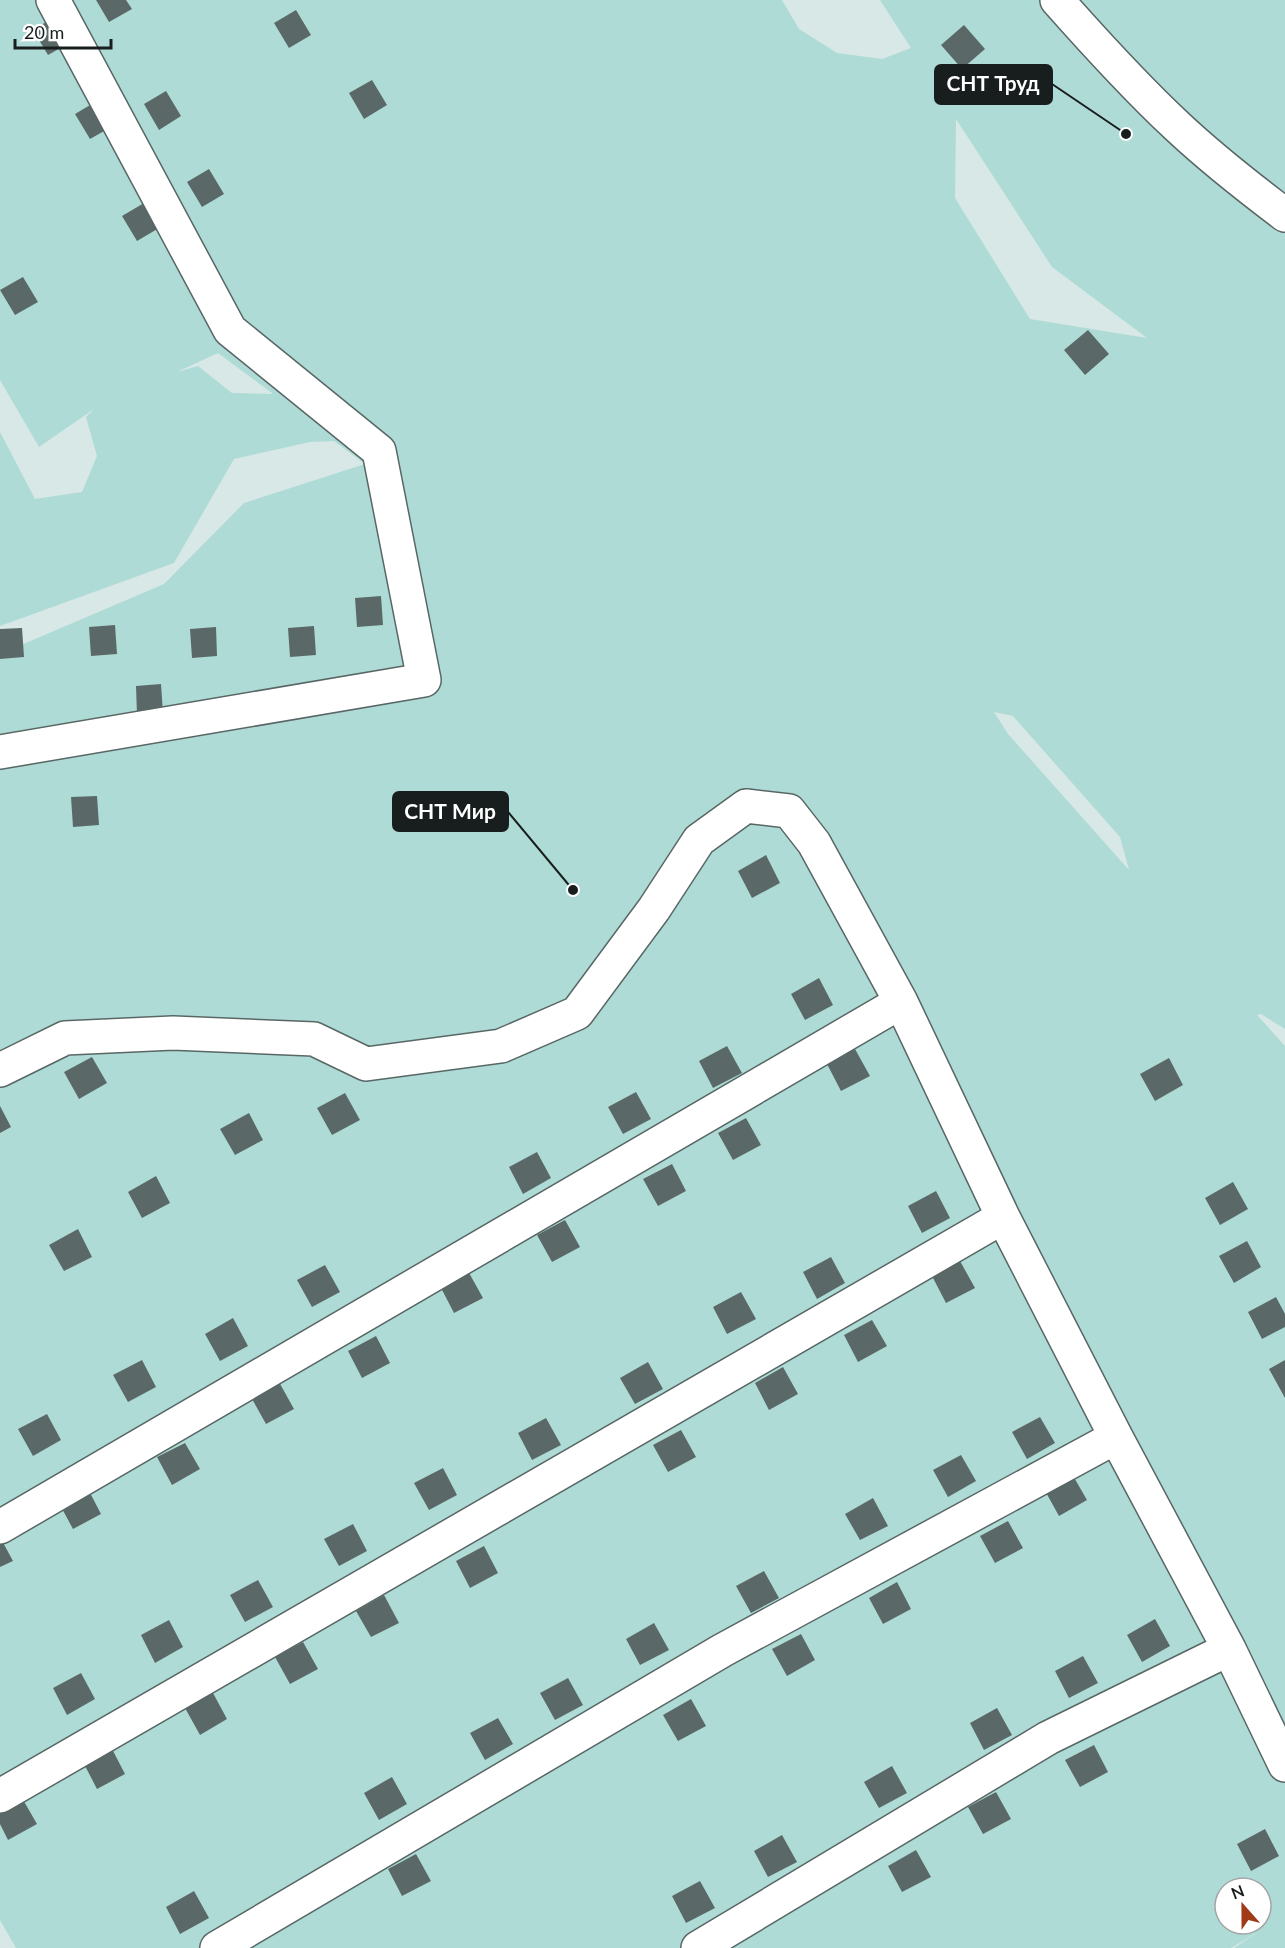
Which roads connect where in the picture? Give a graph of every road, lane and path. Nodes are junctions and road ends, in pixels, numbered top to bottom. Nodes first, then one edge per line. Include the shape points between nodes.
1 (53, 0) edge
2 (1057, 0) edge
3 (1285, 214) edge
4 (0, 752) edge
5 (901, 1002) junction
6 (0, 1070) edge
7 (1003, 1217) junction
8 (1116, 1437) junction
9 (0, 1527) edge
10 (1229, 1649) junction
11 (1285, 1765) edge
12 (0, 1796) edge
13 (217, 1948) edge
14 (698, 1948) edge

1 - 4 street via 230,330 379,451 424,680
2 - 3 street via 1178,128
5 - 6 street via 814,843 789,811 746,806 699,840 577,1013 501,1046 366,1064 314,1039 173,1034 65,1038
5 - 7 street
5 - 9 street
7 - 8 street
7 - 12 street
8 - 10 street
8 - 13 street via 723,1650
10 - 11 street
10 - 14 street via 1048,1738

